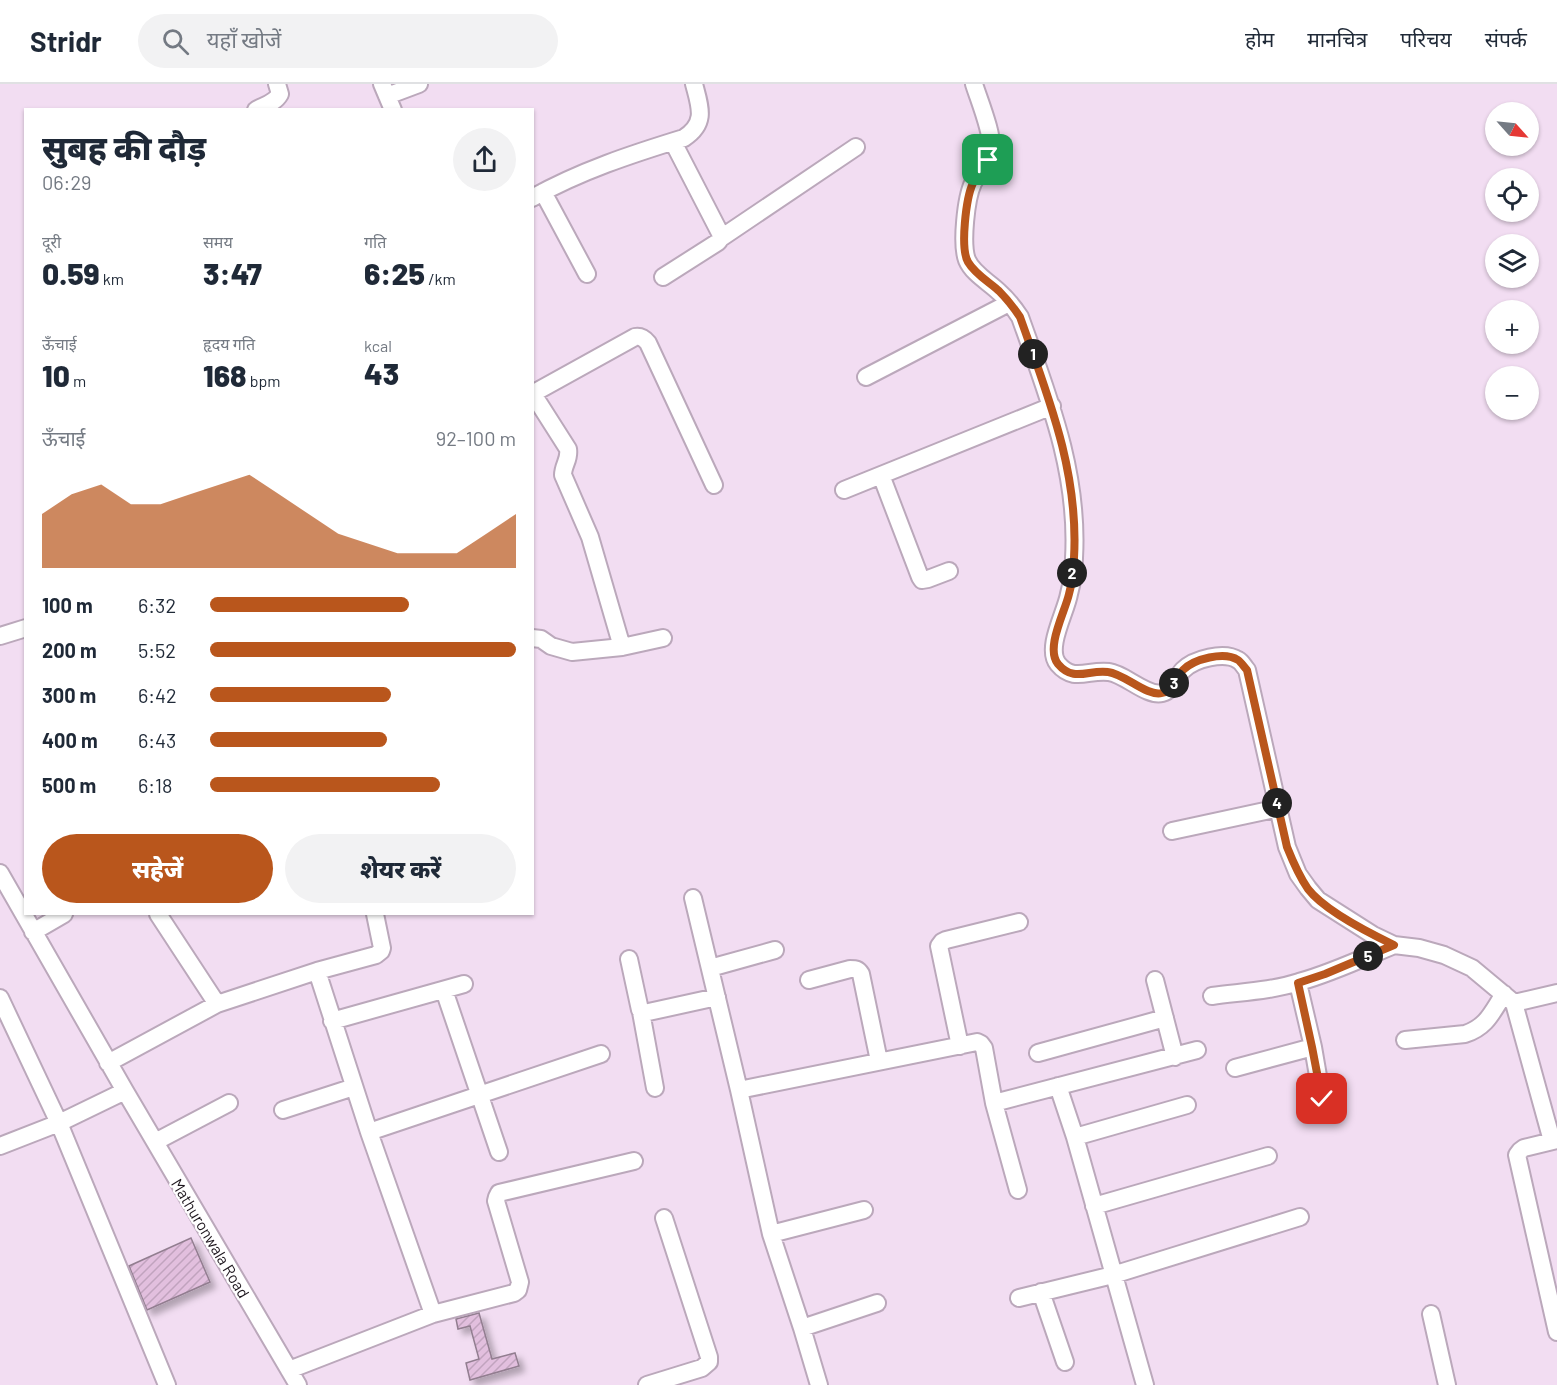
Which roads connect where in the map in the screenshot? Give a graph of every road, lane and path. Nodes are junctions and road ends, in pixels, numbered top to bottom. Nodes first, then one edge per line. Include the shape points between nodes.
1 (277, 84) edge
2 (419, 84) edge
3 (694, 84) edge
4 (974, 84) edge
5 (387, 97) edge
6 (260, 108) edge
7 (673, 141) junction
8 (856, 147) dead end
9 (536, 195) edge
10 (721, 238) junction
11 (587, 274) dead end
12 (663, 277) dead end
13 (1009, 303) junction
14 (866, 377) dead end
15 (534, 393) edge
16 (534, 396) edge
17 (1052, 405) junction
18 (881, 475) junction
19 (714, 485) dead end
20 (844, 490) dead end
21 (949, 571) dead end
22 (24, 629) edge
23 (0, 636) edge
24 (534, 638) edge
25 (663, 638) dead end
26 (622, 647) junction
27 (1278, 808) junction
28 (1172, 831) dead end
29 (0, 873) edge
30 (693, 898) dead end
31 (62, 915) edge
32 (159, 915) edge
33 (375, 915) edge
34 (1019, 922) dead end
35 (33, 932) junction
36 (1394, 945) junction
37 (775, 950) dead end
38 (629, 959) dead end
39 (710, 968) junction
40 (317, 971) junction
41 (809, 980) dead end
42 (1155, 980) dead end
43 (1298, 983) junction
44 (464, 984) dead end
45 (444, 990) junction
46 (1557, 993) edge
47 (1212, 996) dead end
48 (717, 997) junction
49 (0, 998) edge
50 (1509, 998) junction
51 (217, 1004) junction
52 (641, 1012) junction
53 (1165, 1018) junction
54 (332, 1021) junction
55 (1405, 1040) dead end
56 (960, 1046) junction
57 (1312, 1047) junction
58 (1197, 1050) dead end
59 (1038, 1053) dead end
60 (601, 1054) dead end
61 (1175, 1056) junction
62 (879, 1062) junction
63 (108, 1063) junction
64 (1235, 1068) dead end
65 (1058, 1086) junction
66 (354, 1087) junction
67 (655, 1089) dead end
68 (739, 1090) junction
69 (125, 1091) junction
70 (480, 1095) junction
71 (1322, 1099) dead end
72 (229, 1103) dead end
73 (994, 1103) junction
74 (1187, 1105) dead end
75 (283, 1110) dead end
76 (60, 1123) junction
77 (369, 1132) junction
78 (1075, 1137) junction
79 (1554, 1141) edge
80 (154, 1142) junction
81 (0, 1146) edge
82 (499, 1152) dead end
83 (1268, 1156) dead end
84 (634, 1161) dead end
85 (1018, 1190) dead end
86 (1094, 1206) junction
87 (864, 1210) dead end
88 (1300, 1217) dead end
89 (664, 1218) dead end
90 (771, 1234) junction
91 (1113, 1275) junction
92 (1041, 1292) junction
93 (1019, 1298) dead end
94 (877, 1303) dead end
95 (1554, 1304) edge
96 (433, 1314) junction
97 (1431, 1314) dead end
98 (802, 1328) junction
99 (1557, 1332) edge
100 (1065, 1362) dead end
101 (289, 1370) junction
102 (167, 1385) edge
103 (298, 1385) edge
104 (647, 1385) edge
105 (819, 1385) edge
106 (1145, 1385) edge
107 (1447, 1385) edge

1 - 6 street via 277,99
2 - 5 street
3 - 7 street via 701,115 698,125 692,133
4 - 13 street via 992,142 988,160 969,197 964,249 977,273
7 - 9 street via 616,160
7 - 10 street
8 - 10 street
9 - 11 street
10 - 12 street
13 - 14 street
13 - 17 street via 1020,317
15 - 19 street via 635,337 645,338
16 - 26 street via 568,449 563,475 590,537
17 - 18 street
17 - 27 street via 1067,462 1074,559 1069,595 1054,643 1058,664 1071,674 1109,672 1153,693 1162,693 1197,661 1215,656 1239,660 1247,670
18 - 20 street
18 - 21 street via 920,578
22 - 23 street
24 - 26 street via 572,652
25 - 26 street
27 - 28 street
27 - 36 street via 1298,874 1318,900
29 - 35 street, Mathuronwala Road
30 - 39 street
31 - 35 street
32 - 51 street
33 - 40 street via 381,951
34 - 56 street via 946,940 939,946
35 - 63 street, Mathuronwala Road
36 - 43 street
36 - 50 street via 1444,955 1472,968
37 - 39 street
38 - 52 street
39 - 48 street
40 - 51 street
40 - 54 street
41 - 62 street via 850,969 859,971
42 - 53 street
43 - 47 street
43 - 57 street
44 - 45 street
45 - 54 street
45 - 70 street
46 - 50 street
48 - 52 street
48 - 68 street
49 - 76 street
50 - 55 street via 1474,1031
50 - 79 street
51 - 63 street
52 - 67 street
53 - 59 street
53 - 61 street
54 - 66 street
56 - 62 street
56 - 73 street via 977,1042 984,1048
57 - 64 street
57 - 71 street
58 - 61 street
60 - 70 street
61 - 65 street
62 - 68 street
63 - 69 street, Mathuronwala Road
65 - 73 street
65 - 78 street
66 - 75 street
66 - 77 street
68 - 90 street
69 - 76 street
69 - 80 street, Mathuronwala Road
70 - 77 street
70 - 82 street
72 - 80 street
73 - 85 street
74 - 78 street
76 - 81 street
76 - 102 street
77 - 96 street
78 - 86 street
79 - 95 street via 1524,1148 1517,1155
80 - 101 street, Mathuronwala Road
83 - 86 street
84 - 96 street via 499,1193 496,1201 520,1282 518,1290
86 - 91 street
87 - 90 street
88 - 91 street
89 - 104 street via 709,1362 702,1368
90 - 98 street
91 - 92 street
91 - 106 street
92 - 93 street
92 - 100 street
94 - 98 street
95 - 99 street
96 - 101 street
97 - 107 street
98 - 105 street
101 - 103 street, Mathuronwala Road

